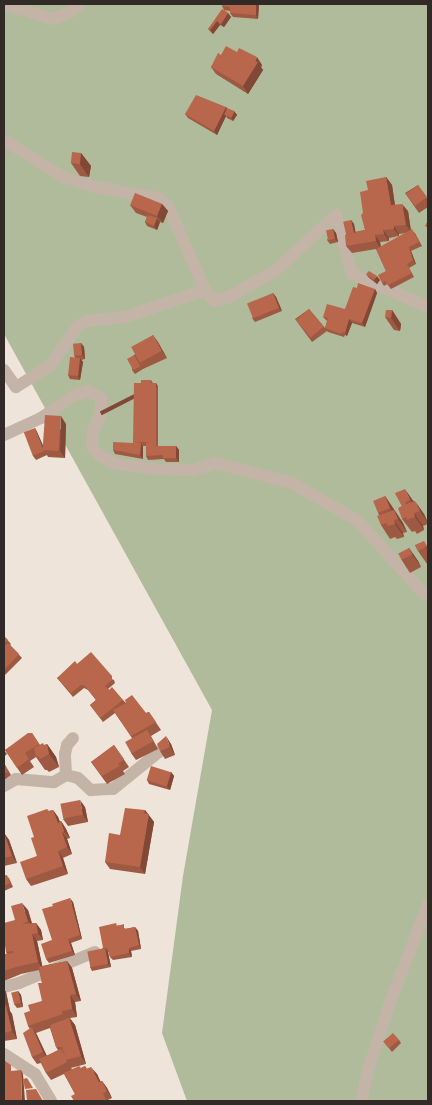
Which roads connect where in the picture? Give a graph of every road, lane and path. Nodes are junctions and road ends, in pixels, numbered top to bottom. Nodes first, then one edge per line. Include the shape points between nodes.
1 (4, 4) edge
2 (80, 4) edge
3 (4, 140) edge
4 (205, 290) junction
5 (428, 307) edge
6 (4, 370) edge
7 (4, 435) edge
8 (427, 595) edge
9 (73, 738) dead end
10 (160, 751) edge
11 (66, 775) junction
12 (4, 786) edge
13 (428, 904) edge
14 (95, 952) edge
15 (4, 987) edge
16 (4, 1054) edge
17 (51, 1101) edge
18 (361, 1101) edge

1 - 2 street via 53,18
3 - 4 street via 63,177 96,187 158,198 168,206
4 - 5 street via 214,301 229,297 267,275 336,215 352,274
4 - 6 street via 125,317 78,326 50,366 16,387
7 - 8 street via 88,391 101,398 101,413 93,431 92,446 100,456 116,464 158,468 193,470 216,463 292,483 358,521
9 - 11 street via 65,754
10 - 11 street via 112,790 91,790 78,778
11 - 12 street via 54,782 16,779
13 - 18 street via 391,1000
14 - 15 street
16 - 17 street via 35,1074

